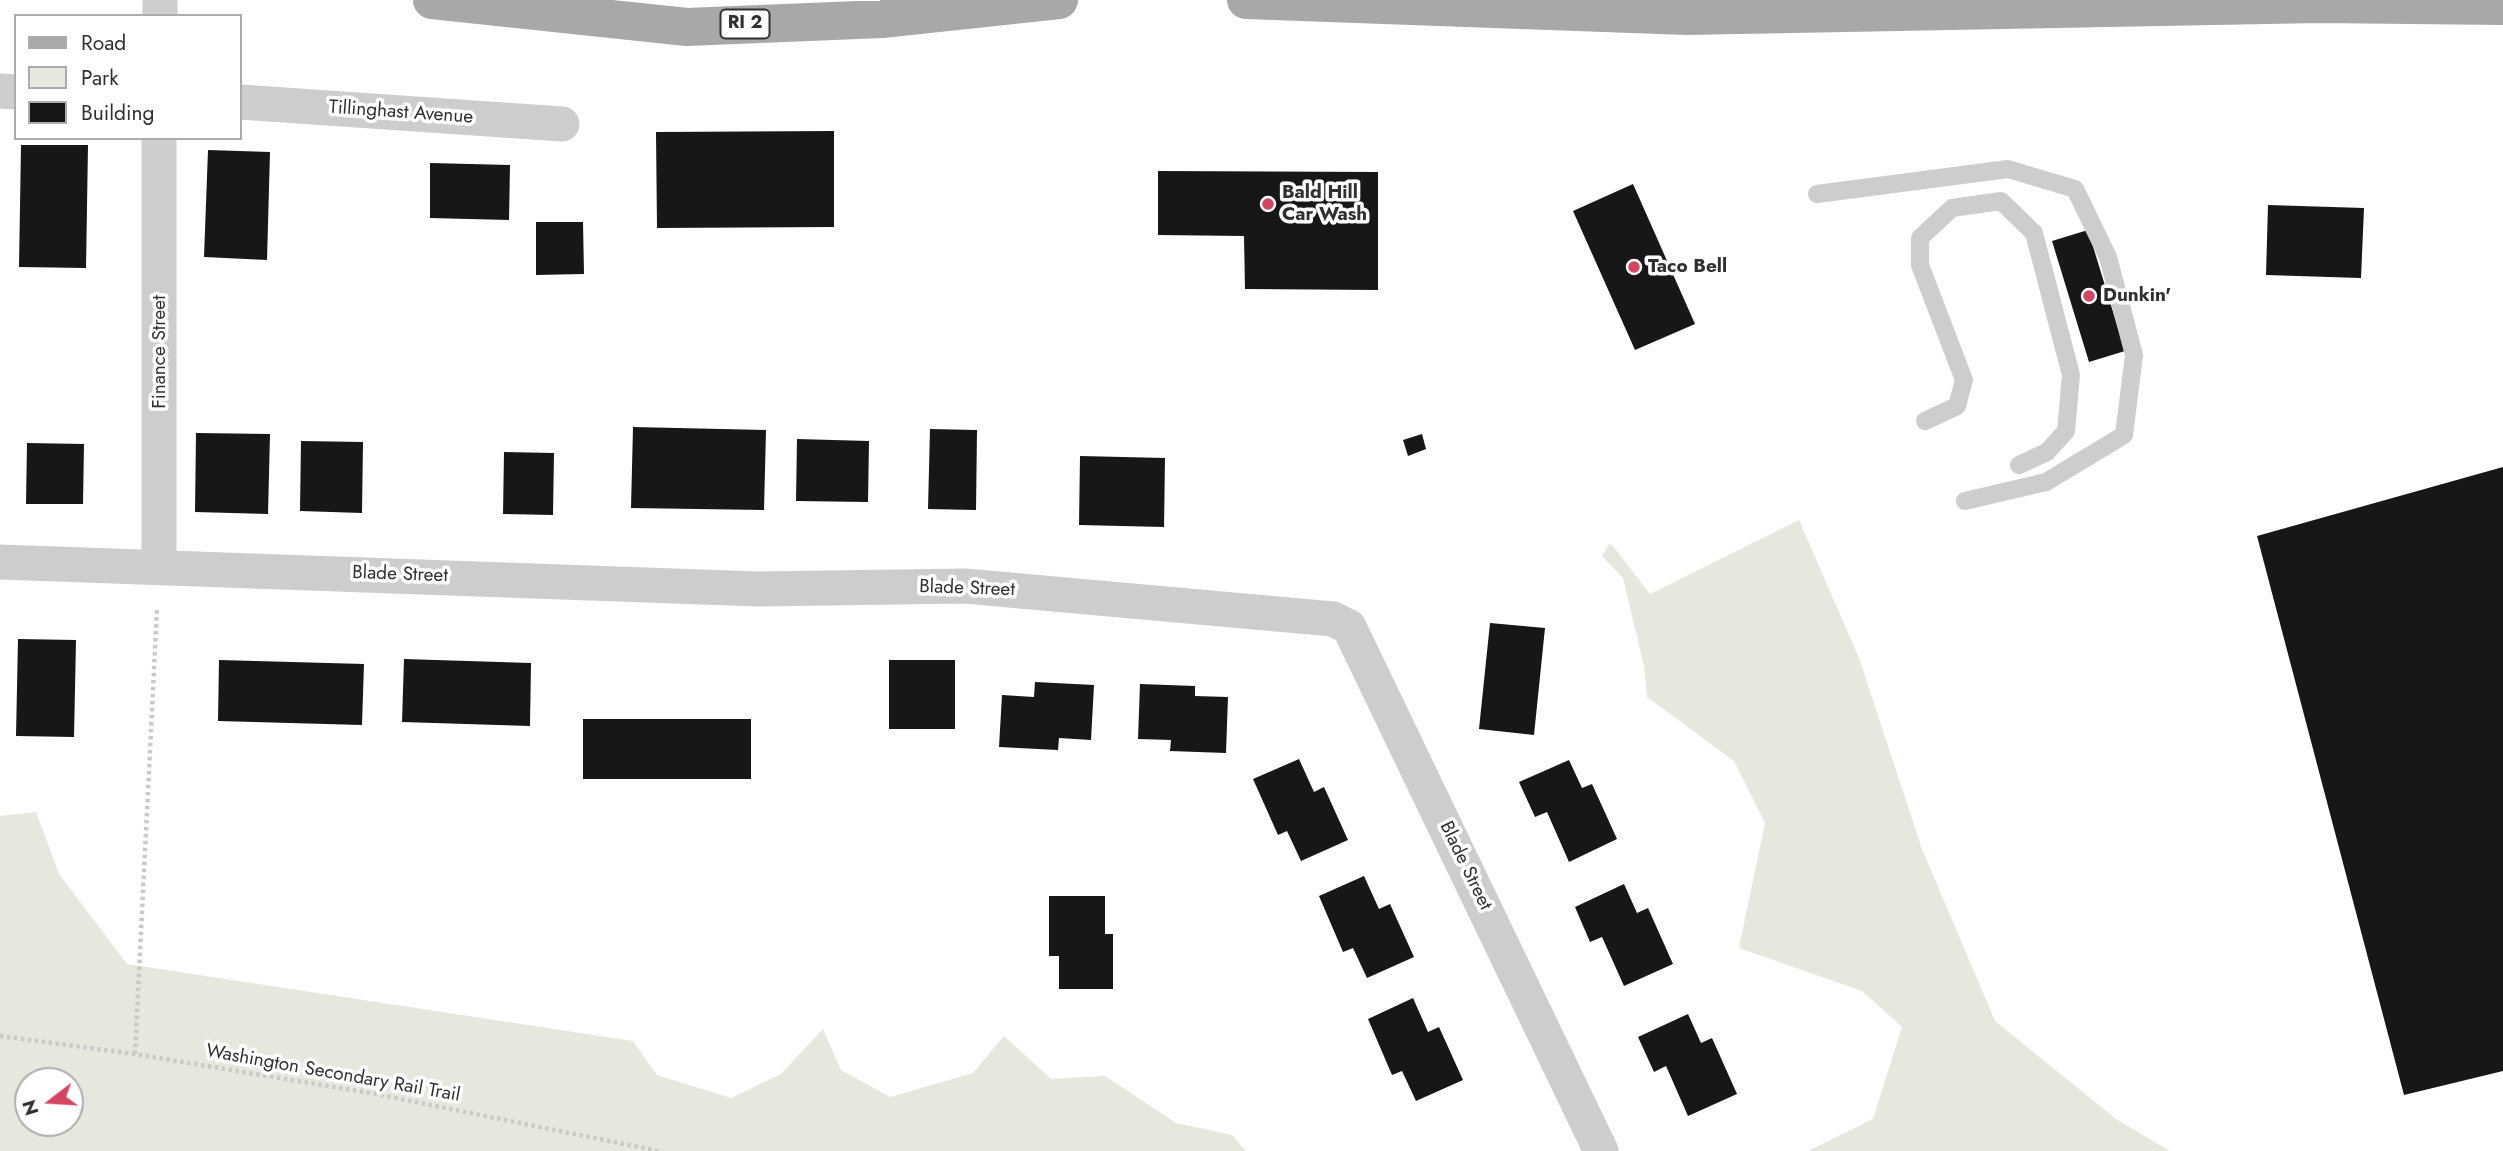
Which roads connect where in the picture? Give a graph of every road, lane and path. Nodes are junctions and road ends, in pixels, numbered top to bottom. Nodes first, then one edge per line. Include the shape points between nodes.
1 (432, 0) edge
2 (1059, 0) edge
3 (1246, 0) edge
4 (2319, 2) edge
5 (2012, 5) edge
6 (2503, 6) edge
7 (242, 102) edge
8 (562, 124) dead end
9 (159, 140) edge
10 (1817, 194) dead end
11 (1925, 421) dead end
12 (2019, 465) dead end
13 (1965, 501) dead end
14 (0, 562) edge
15 (159, 566) junction
16 (0, 1036) edge
17 (135, 1054) junction
18 (659, 1151) edge
19 (1601, 1151) edge

1 - 2 main road, RI 2 via 687,27 882,19
3 - 5 main road via 1687,16
4 - 5 main road
4 - 6 main road
7 - 8 street, Tillinghast Avenue
9 - 15 street, Finance Street
10 - 13 lane via 2008,169 2075,189 2081,200 2108,257 2134,355 2124,435 2046,482
11 - 12 lane via 1957,406 1964,380 1920,265 1920,238 1952,208 2001,201 2034,233 2071,375 2066,431 2047,452
14 - 15 street, Blade Street
15 - 17 path
15 - 19 street, Blade Street via 758,589 965,586 1333,619 1349,627
16 - 17 path, Washington Secondary Rail Trail
17 - 18 path, Washington Secondary Rail Trail via 376,1094

